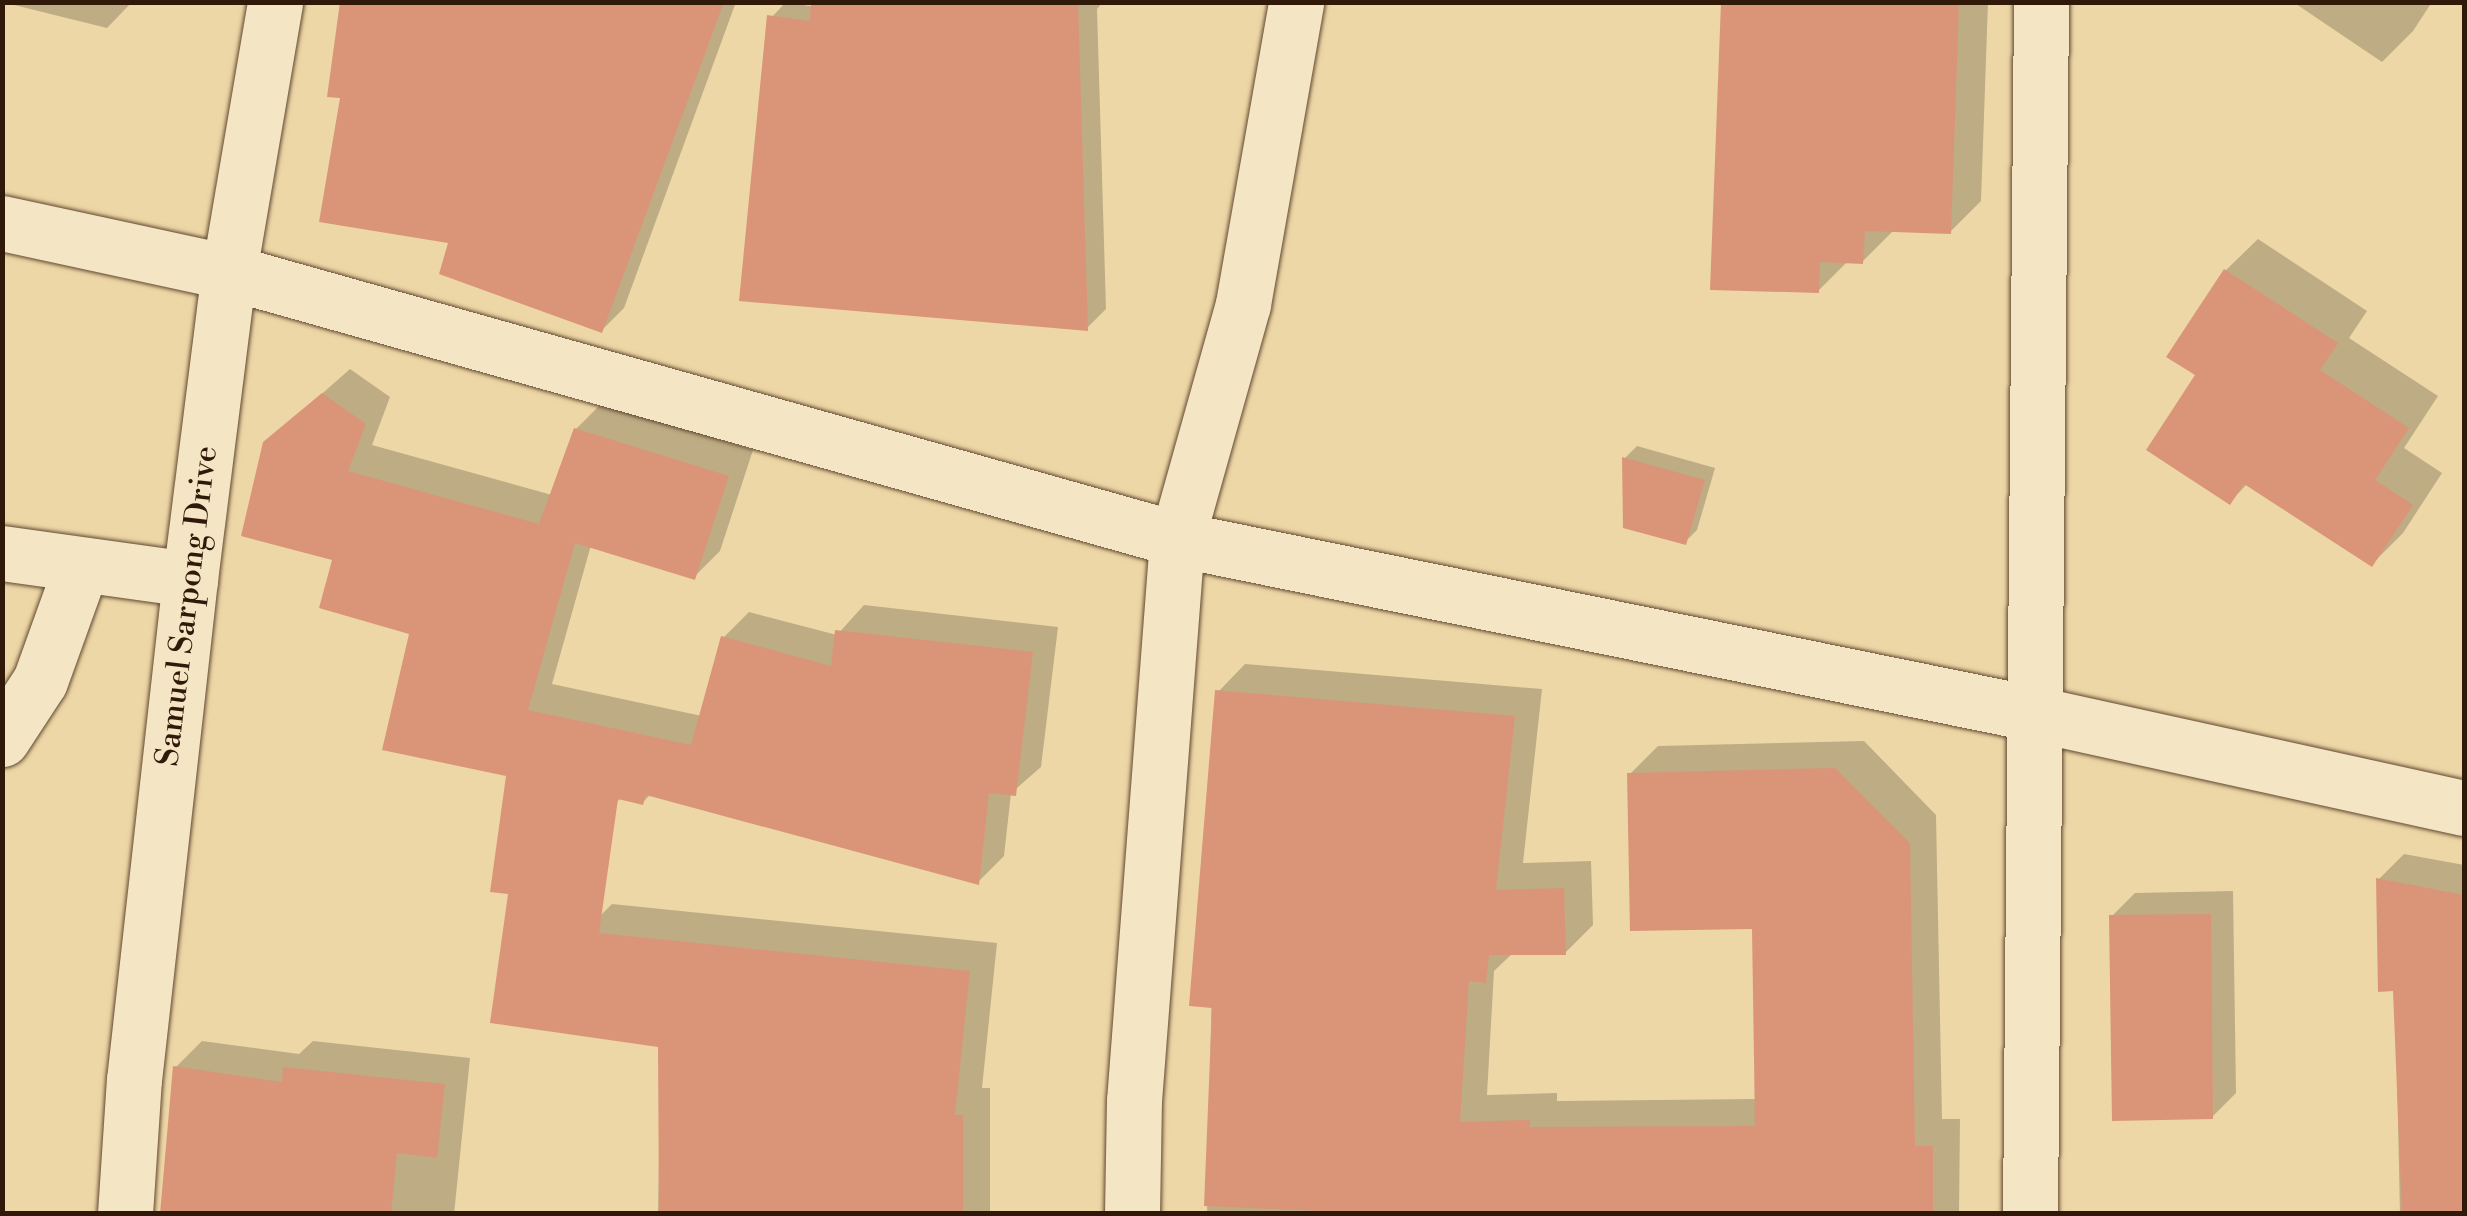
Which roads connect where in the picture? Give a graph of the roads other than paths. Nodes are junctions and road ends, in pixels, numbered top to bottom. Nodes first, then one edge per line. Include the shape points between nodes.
1 (275, 2) edge
2 (1296, 2) edge
3 (2041, 2) edge
4 (2, 223) edge
5 (229, 272) junction
6 (1178, 539) junction
7 (2, 553) edge
8 (81, 567) junction
9 (190, 578) junction
10 (2036, 714) junction
11 (2, 739) edge
12 (2464, 808) edge
13 (125, 1214) edge
14 (1132, 1214) edge
15 (2030, 1214) edge

1 - 5 street, Samuel Sarpong Drive
2 - 6 street via 1242,304
3 - 10 street
4 - 5 street
5 - 6 street
5 - 9 street, Samuel Sarpong Drive
6 - 10 street
6 - 14 street via 1134,1101
7 - 8 street
8 - 9 street
8 - 11 street via 40,681
9 - 13 street, Samuel Sarpong Drive
10 - 12 street
10 - 15 street

